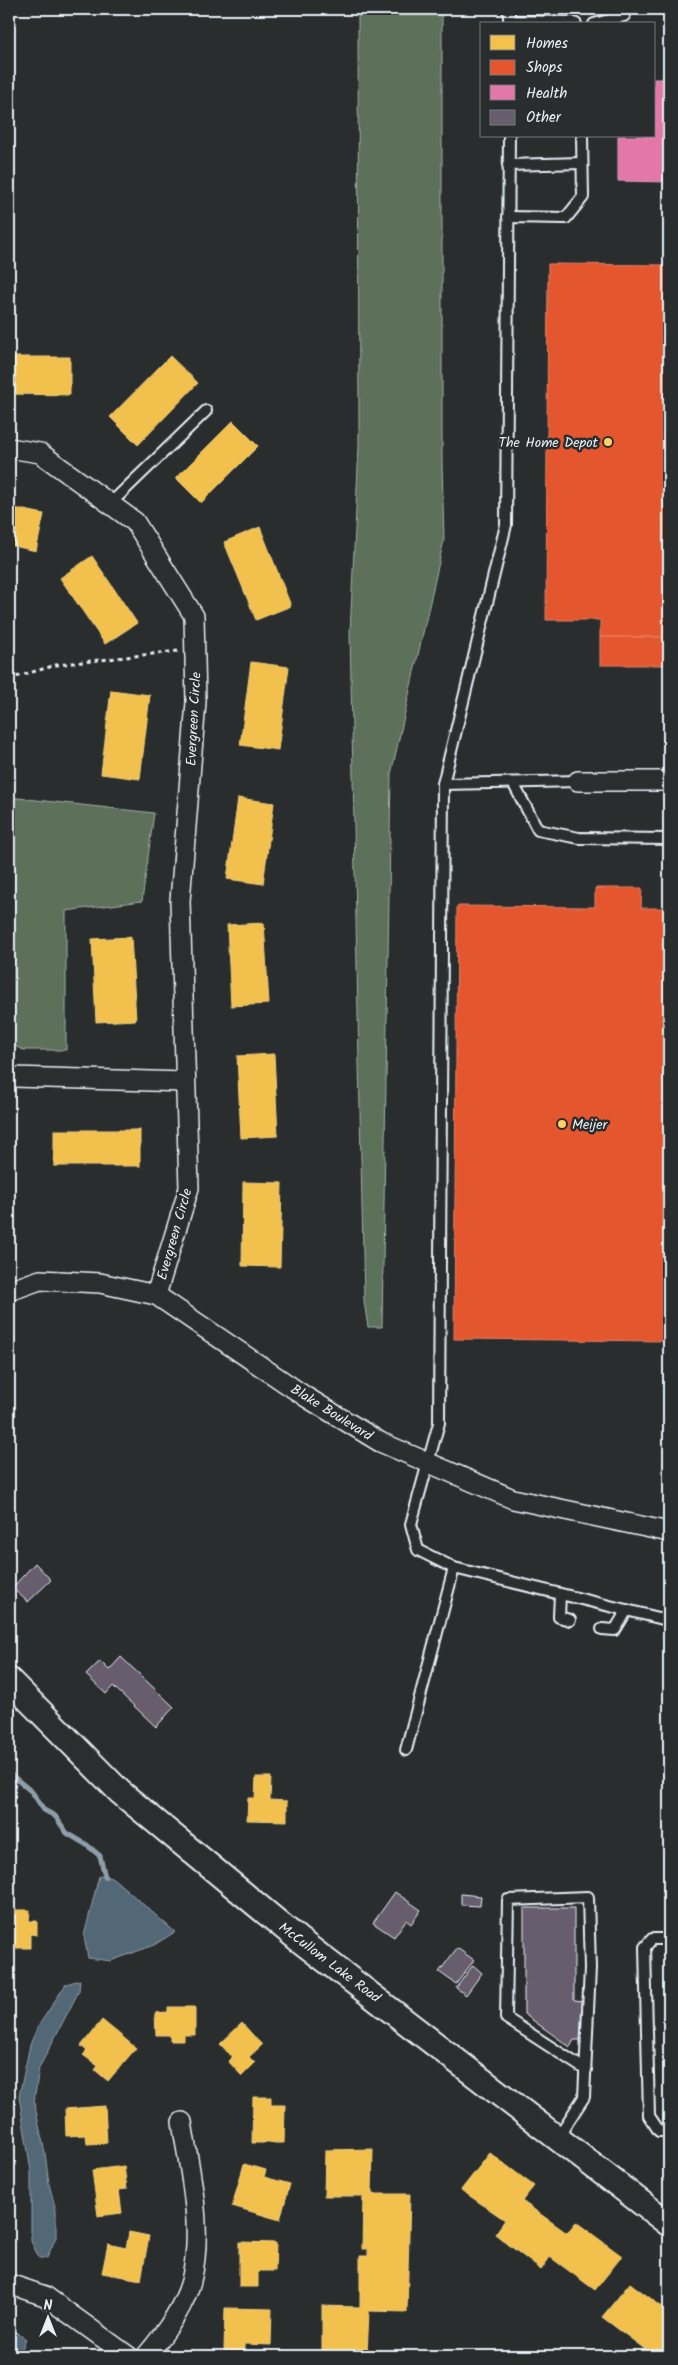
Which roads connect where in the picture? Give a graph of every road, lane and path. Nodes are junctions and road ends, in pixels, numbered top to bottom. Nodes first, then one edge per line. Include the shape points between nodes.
1 (509, 9) edge
2 (623, 9) edge
3 (509, 22) edge
4 (602, 22) edge
5 (508, 138) edge
6 (582, 138) edge
7 (582, 163) junction
8 (508, 165) junction
9 (508, 217) junction
10 (206, 412) dead end
11 (9, 448) edge
12 (110, 504) junction
13 (195, 649) junction
14 (9, 679) edge
15 (578, 781) joint
16 (669, 781) edge
17 (514, 783) junction
18 (443, 784) junction
19 (669, 839) edge
20 (9, 1075) edge
21 (186, 1082) junction
22 (9, 1291) edge
23 (156, 1295) junction
24 (429, 1463) junction
25 (669, 1532) edge
26 (454, 1568) junction
27 (560, 1594) junction
28 (627, 1610) junction
29 (669, 1617) edge
30 (570, 1620) dead end
31 (602, 1630) dead end
32 (9, 1680) edge
33 (406, 1750) dead end
34 (669, 1939) edge
35 (586, 2070) junction
36 (182, 2122) dead end
37 (669, 2131) edge
38 (558, 2137) junction
39 (669, 2224) edge
40 (9, 2284) edge
41 (128, 2356) edge
42 (146, 2356) edge

1 - 3 lane
2 - 4 lane via 624,16
5 - 8 lane
6 - 7 lane
7 - 8 lane
7 - 9 lane via 582,197 566,218
8 - 9 lane
9 - 18 lane via 506,525
10 - 12 lane
11 - 12 street, Evergreen Circle via 40,453
12 - 13 street, Evergreen Circle via 135,522 194,616
13 - 14 path via 56,665
13 - 21 street, Evergreen Circle via 196,702 180,901
15 - 16 street
15 - 17 lane
17 - 18 lane
17 - 19 lane via 538,830 579,838
18 - 24 lane via 439,1423
20 - 21 street
21 - 23 street, Evergreen Circle via 189,1188
22 - 23 street, Blake Boulevard via 40,1280 100,1283
23 - 24 street, Blake Boulevard via 306,1397 380,1442
24 - 25 street, Blake Boulevard via 513,1500
24 - 26 lane via 411,1524 418,1550
26 - 27 lane
26 - 33 lane
27 - 28 lane
27 - 30 lane via 559,1617
28 - 29 lane via 663,1619
28 - 31 lane via 615,1630
32 - 38 street, McCullom Lake Road via 120,1792 298,1939
34 - 37 lane via 652,1938 645,1947 649,2116 659,2131
35 - 35 lane via 590,1968 588,1897 508,1900 506,2018
35 - 38 lane via 584,2098
36 - 42 street via 197,2231 191,2282 168,2331
38 - 39 street, McCullom Lake Road
40 - 41 street via 46,2296

